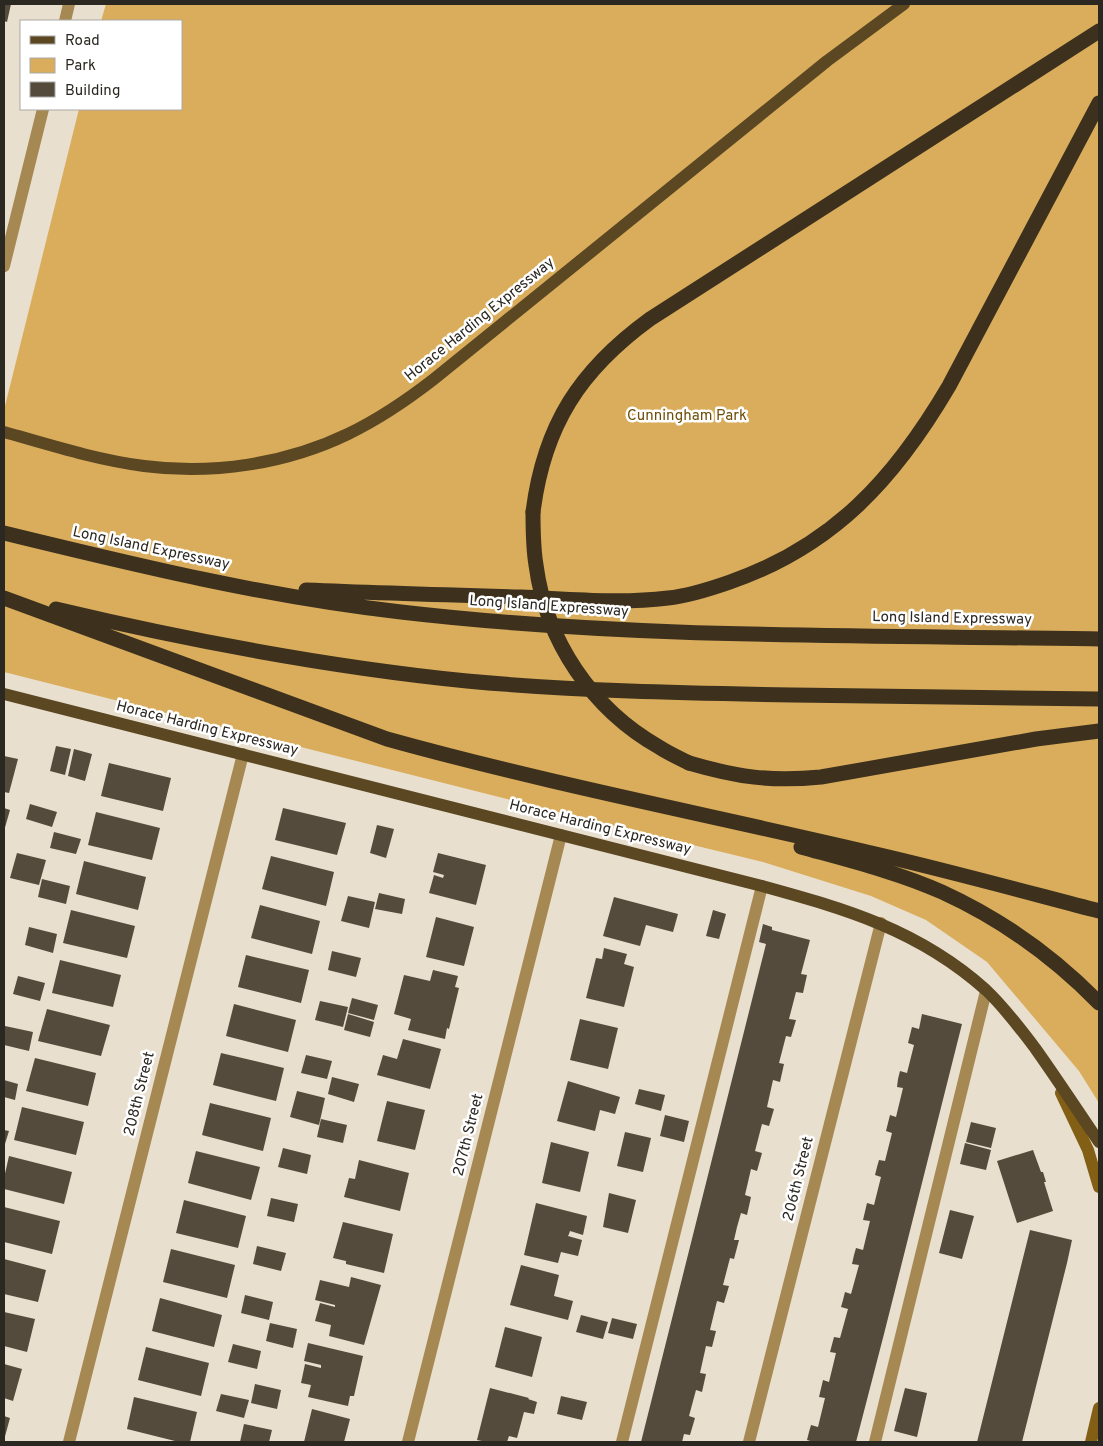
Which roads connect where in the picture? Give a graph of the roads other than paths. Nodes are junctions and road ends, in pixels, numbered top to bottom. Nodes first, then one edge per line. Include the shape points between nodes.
1 (69, 4) edge
2 (904, 4) edge
3 (65, 20) edge
4 (1099, 31) edge
5 (1099, 103) edge
6 (43, 110) edge
7 (4, 266) edge
8 (4, 432) edge
9 (4, 533) edge
10 (251, 589) junction
11 (4, 597) edge
12 (1099, 639) edge
13 (4, 694) edge
14 (1099, 699) edge
15 (1099, 731) edge
16 (243, 754) junction
17 (645, 802) junction
18 (561, 835) junction
19 (762, 886) junction
20 (1099, 911) edge
21 (881, 923) junction
22 (986, 991) junction
23 (1099, 1003) edge
24 (1045, 1062) junction
25 (1099, 1142) edge
26 (1099, 1187) edge
27 (1099, 1408) edge
28 (69, 1442) edge
29 (408, 1442) edge
30 (622, 1442) edge
31 (749, 1442) edge
32 (875, 1442) edge
33 (1091, 1442) edge

1 - 3 street
2 - 8 main road, Horace Harding Expressway via 827,61 434,379 405,401 347,434 312,448 248,465 180,470 108,460
4 - 15 highway, bridge via 650,319 610,351 561,416 542,464 533,512 536,566 542,595 550,623 564,651 603,705 658,747 689,762 745,777 795,780
5 - 10 highway via 931,416 896,466 873,491 807,546 753,574 694,593 660,599
6 - 7 street
9 - 10 highway, Long Island Expressway
10 - 12 highway, Long Island Expressway via 397,612 546,626 694,632
11 - 14 highway via 241,648 466,681 666,692
11 - 17 highway via 387,739
13 - 16 main road, Horace Harding Expressway
16 - 18 main road, Horace Harding Expressway
16 - 28 street, 208th Street
17 - 20 highway via 881,855
17 - 23 highway via 867,866 941,892 1015,931
18 - 19 main road, Horace Harding Expressway
18 - 29 street, 207th Street
19 - 21 main road, Horace Harding Expressway
19 - 30 street
21 - 22 main road, Horace Harding Expressway via 935,952
21 - 31 street, 206th Street
22 - 24 main road, Horace Harding Expressway
22 - 32 street
24 - 25 main road, Horace Harding Expressway
24 - 26 street via 1088,1150
27 - 33 street

